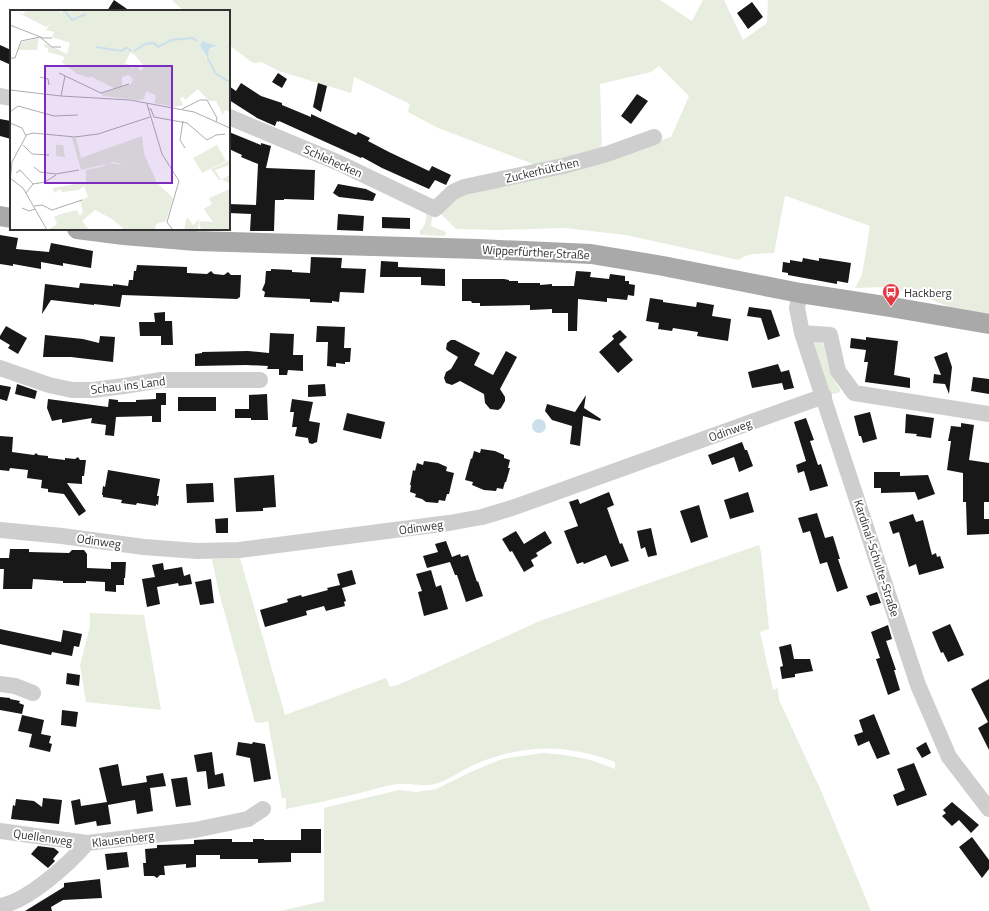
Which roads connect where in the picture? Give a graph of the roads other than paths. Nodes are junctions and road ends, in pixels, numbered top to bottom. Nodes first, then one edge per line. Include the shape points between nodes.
1 (0, 96) edge
2 (10, 98) edge
3 (230, 117) edge
4 (654, 137) dead end
5 (435, 209) joint
6 (0, 216) edge
7 (10, 218) edge
8 (93, 230) edge
9 (124, 232) edge
10 (800, 293) junction
11 (989, 324) edge
12 (802, 333) junction
13 (0, 368) edge
14 (260, 380) dead end
15 (824, 396) junction
16 (989, 414) edge
17 (0, 530) edge
18 (0, 684) edge
19 (33, 693) dead end
20 (263, 809) dead end
21 (989, 809) edge
22 (0, 831) edge
23 (86, 843) junction
24 (0, 906) edge

1 - 2 street
3 - 5 street, Schlehecken via 339,162
4 - 5 street, Zuckerhütchen via 563,166 464,187 453,192
6 - 7 main road
8 - 9 main road, Wipperfürther Straße
9 - 10 main road, Wipperfürther Straße via 196,241 591,254
10 - 11 main road, Wipperfürther Straße
10 - 12 street, Kardinal-Schulte-Straße via 798,308
12 - 15 street, Kardinal-Schulte-Straße
12 - 16 street via 830,335 838,371 854,392
13 - 14 street, Schau ins Land via 49,386 72,390 93,390 161,380
15 - 17 street, Odinweg via 512,508 449,523 239,550 144,547
15 - 21 street, Kardinal-Schulte-Straße via 918,685 949,757
18 - 19 street via 16,686
20 - 23 street, Klausenberg via 248,820 195,830
22 - 23 street, Quellenweg
23 - 24 street, Klausenberg via 75,856 39,886 19,899

